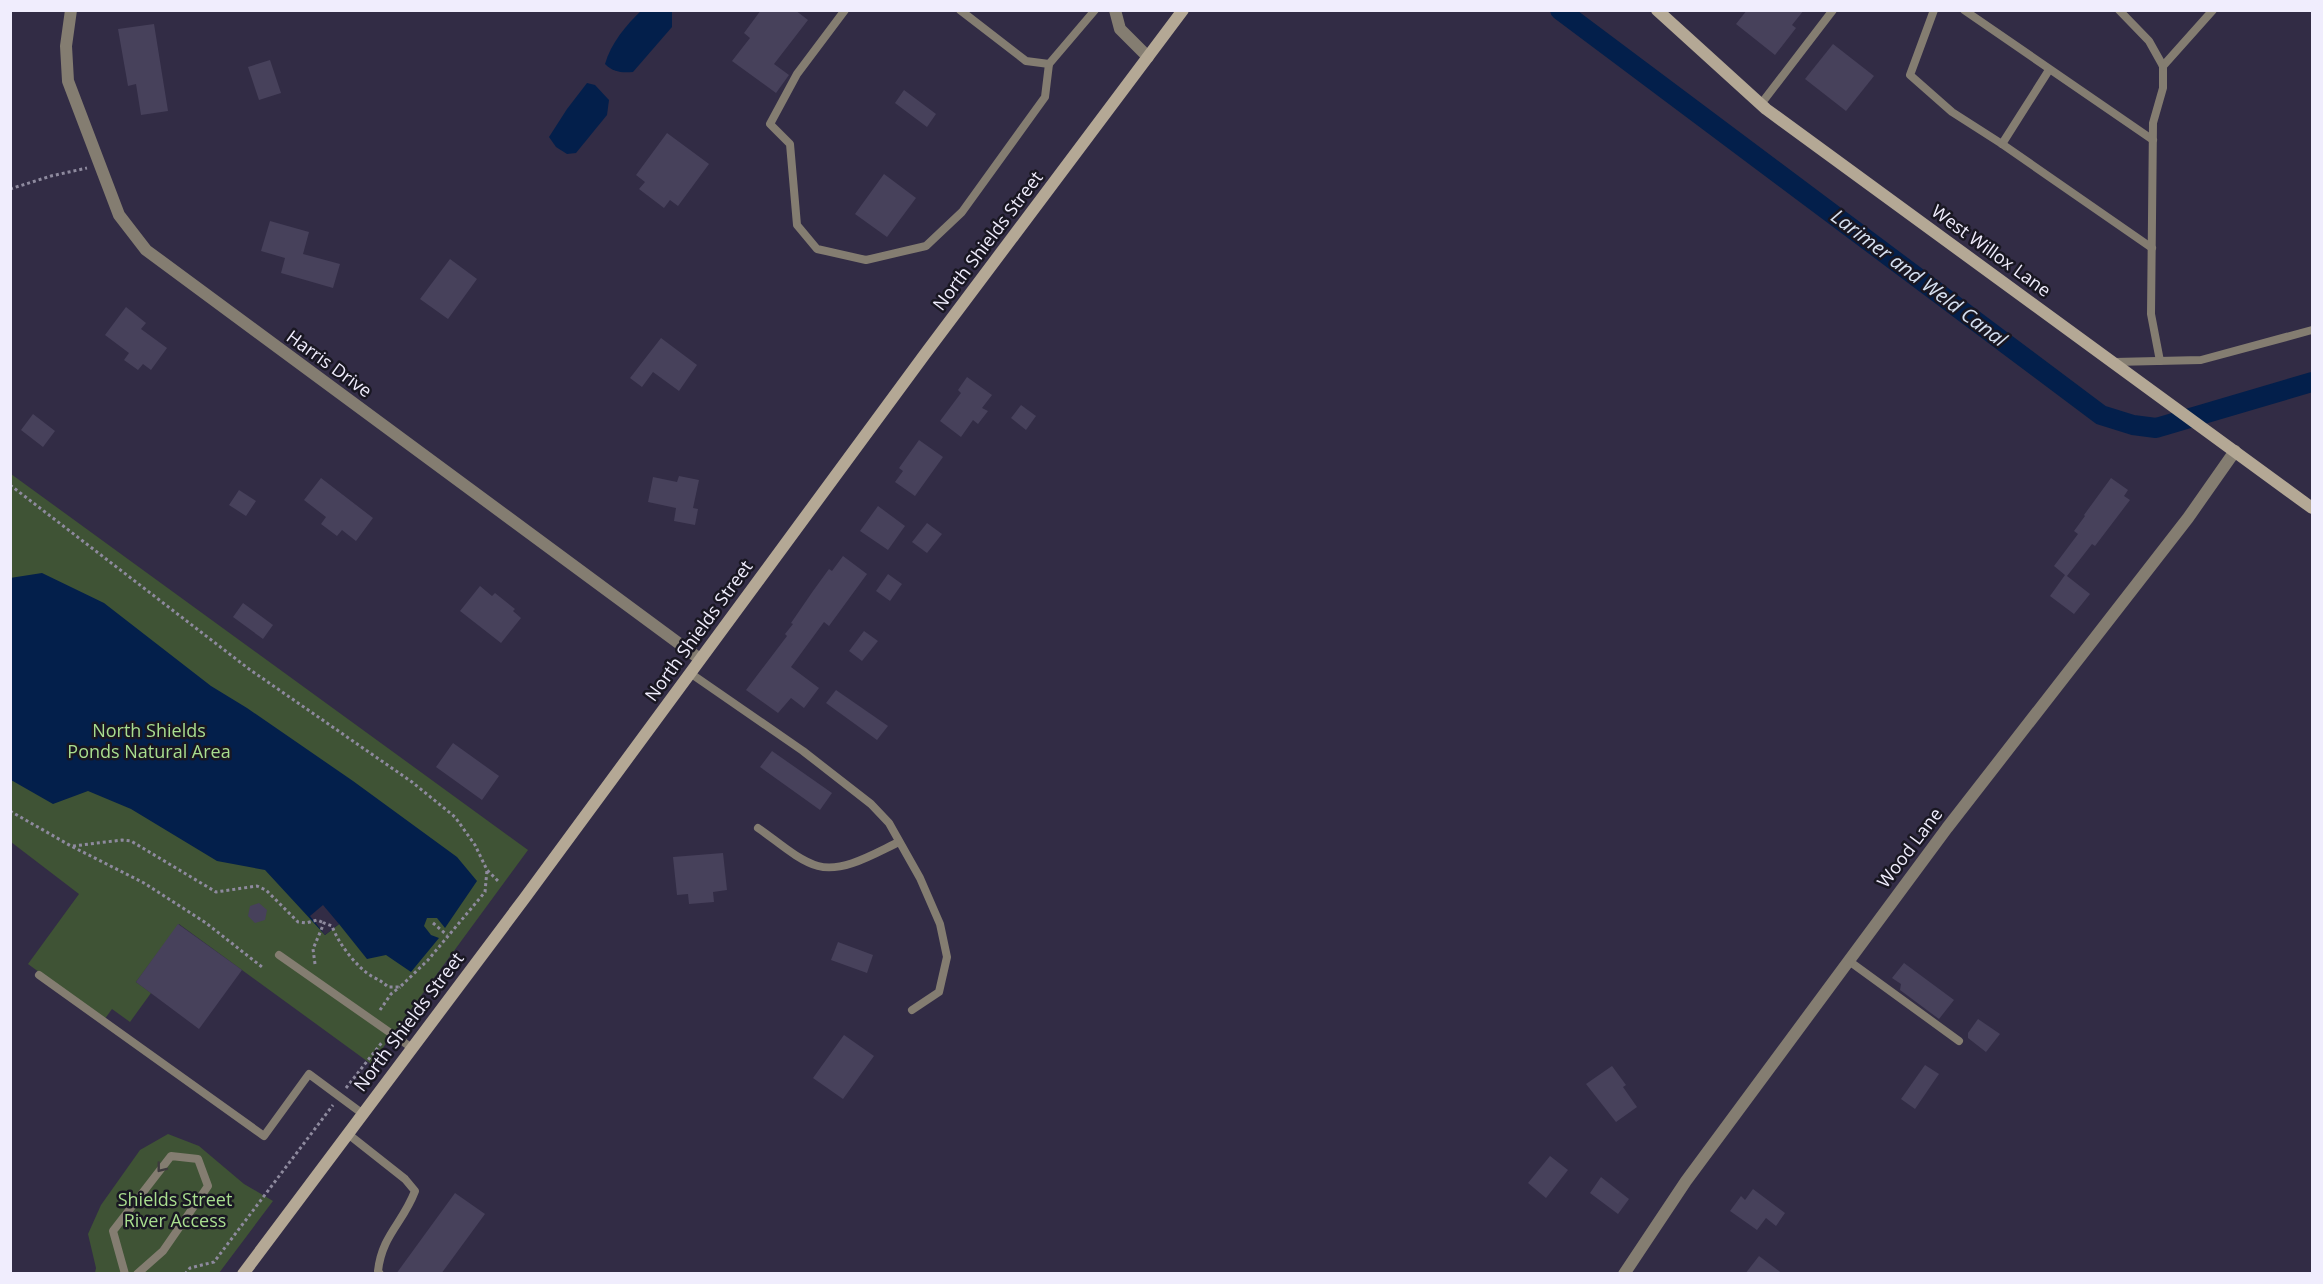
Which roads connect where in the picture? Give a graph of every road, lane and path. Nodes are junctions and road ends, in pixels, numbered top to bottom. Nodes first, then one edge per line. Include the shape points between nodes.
1 (70, 10) edge
2 (845, 10) edge
3 (960, 10) edge
4 (1095, 10) edge
5 (1115, 10) edge
6 (1183, 10) edge
7 (1657, 10) edge
8 (1833, 10) edge
9 (1934, 10) edge
10 (1964, 10) edge
11 (2119, 10) edge
12 (2213, 10) edge
13 (1148, 57) junction
14 (1049, 64) junction
15 (2163, 66) junction
16 (2049, 70) junction
17 (1761, 104) junction
18 (2153, 140) junction
19 (2002, 144) junction
20 (101, 166) junction
21 (10, 189) edge
22 (2152, 248) junction
23 (2313, 330) edge
24 (2160, 361) junction
25 (2113, 362) junction
26 (2235, 451) junction
27 (10, 486) edge
28 (2313, 508) edge
29 (700, 659) junction
30 (690, 673) junction
31 (10, 811) edge
32 (758, 828) dead end
33 (899, 842) junction
34 (71, 846) junction
35 (487, 870) junction
36 (500, 883) dead end
37 (324, 923) junction
38 (433, 923) dead end
39 (447, 935) junction
40 (279, 955) dead end
41 (1849, 961) junction
42 (262, 967) dead end
43 (318, 969) dead end
44 (39, 975) dead end
45 (400, 987) junction
46 (912, 1010) dead end
47 (389, 1033) junction
48 (1959, 1041) dead end
49 (412, 1048) junction
50 (339, 1097) junction
51 (363, 1114) junction
52 (348, 1134) junction
53 (125, 1274) edge
54 (137, 1274) edge
55 (185, 1274) edge
56 (243, 1274) edge
57 (381, 1274) edge
58 (1624, 1274) edge

1 - 20 street, Harris Drive via 68,81
2 - 14 lane via 797,74 770,124 790,144 797,225 817,249 866,260 926,246 962,212 1045,97
3 - 14 lane via 1026,61
4 - 14 lane
5 - 13 street via 1120,29
6 - 13 main road, North Shields Street
7 - 17 main road, West Willox Lane
8 - 17 lane
9 - 19 lane via 1910,75 1952,112
10 - 16 lane
11 - 15 lane via 2148,41
12 - 15 lane
13 - 29 main road, North Shields Street
15 - 18 lane
16 - 18 lane
16 - 19 lane
17 - 25 main road, West Willox Lane
18 - 22 lane
19 - 22 lane
20 - 21 path
20 - 29 street, Harris Drive via 126,226 158,260
22 - 24 lane via 2151,314
23 - 24 lane via 2201,360
24 - 25 lane
25 - 26 main road, West Willox Lane
26 - 28 main road, West Willox Lane
26 - 41 street, Wood Lane
27 - 35 path via 249,669 421,789 455,817
29 - 30 main road, North Shields Street
30 - 33 lane via 803,751 871,804 889,823
30 - 49 main road, North Shields Street
31 - 34 path
32 - 33 lane via 806,860 831,868
33 - 46 lane via 920,878 939,924 947,957 939,992
34 - 37 path via 131,841 216,892 257,886 298,922
34 - 42 path via 144,883 206,923
35 - 36 path
35 - 39 path via 485,892
37 - 43 path via 313,949
37 - 45 path via 332,926 354,962 388,987
38 - 39 path
39 - 45 path
40 - 47 lane
41 - 48 lane
41 - 58 street, Wood Lane via 1686,1181
44 - 50 lane via 264,1136 309,1074
45 - 47 path via 378,1012
47 - 49 lane
47 - 50 path
49 - 51 main road, North Shields Street
50 - 51 lane
50 - 55 path via 214,1262 190,1268
51 - 52 main road, North Shields Street
52 - 56 main road, North Shields Street
52 - 57 lane via 415,1191 380,1253
54 -> 53 lane via 163,1251 207,1186 198,1159 171,1156 113,1231

